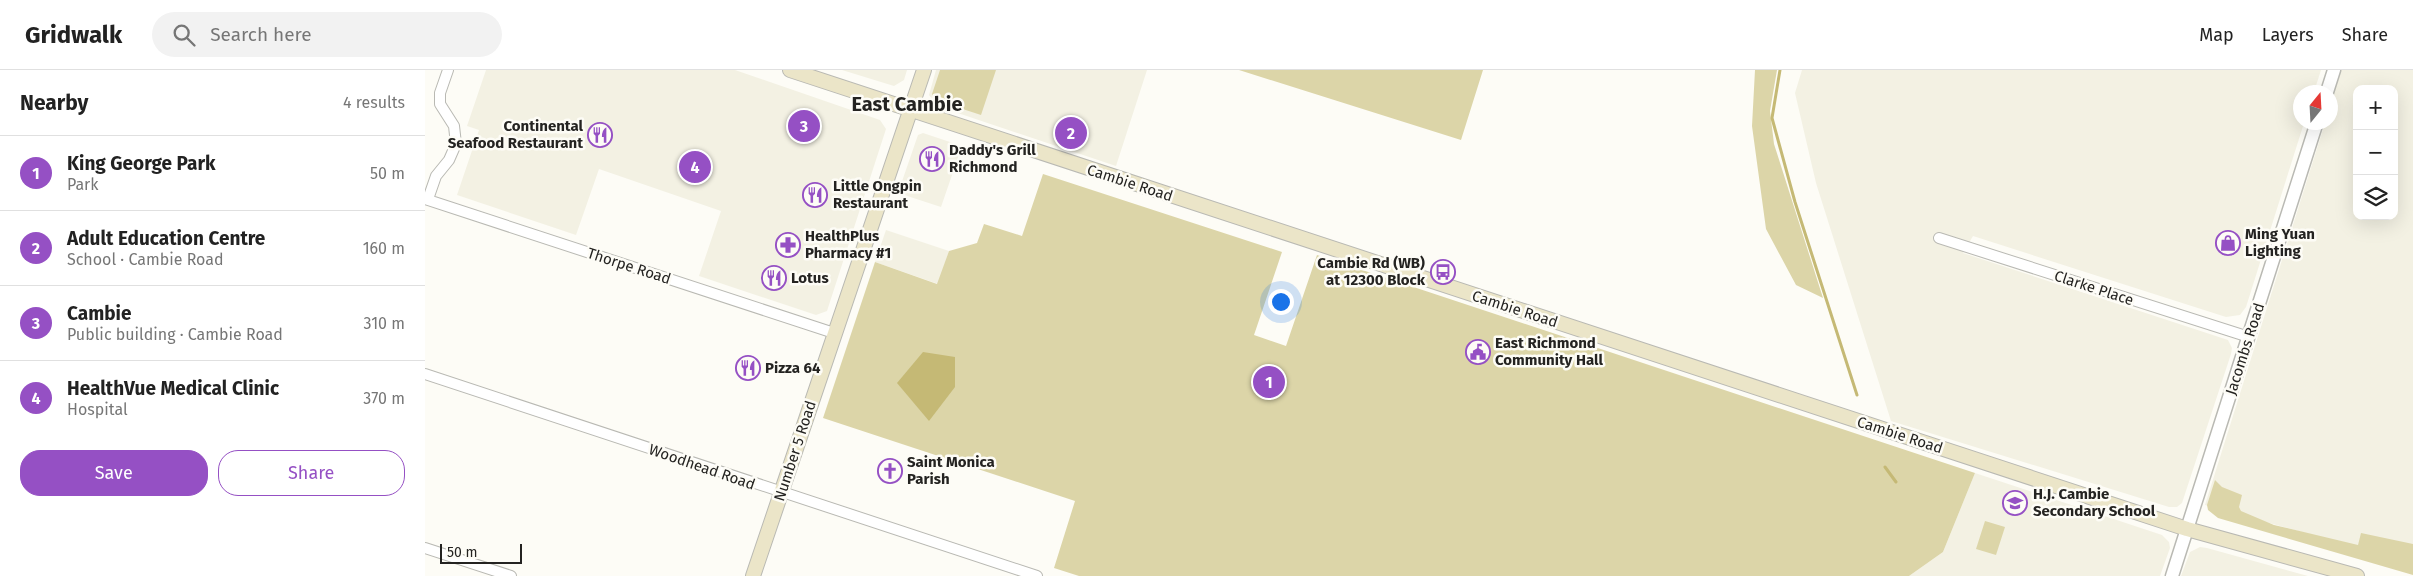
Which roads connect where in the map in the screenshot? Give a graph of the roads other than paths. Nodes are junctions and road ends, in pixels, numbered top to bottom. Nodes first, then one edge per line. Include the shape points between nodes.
1 (448, 70) edge
2 (789, 70) edge
3 (924, 70) edge
4 (2334, 70) edge
5 (2329, 85) edge
6 (910, 111) junction
7 (2314, 130) edge
8 (426, 199) edge
9 (1939, 238) dead end
10 (834, 334) junction
11 (2249, 337) junction
12 (425, 374) edge
13 (781, 493) junction
14 (2187, 529) junction
15 (425, 548) edge
16 (511, 576) edge
17 (753, 576) edge
18 (1037, 576) edge
19 (2172, 576) edge
20 (2357, 576) edge

1 - 8 street via 440,93 440,104 454,126 456,144 449,160 435,176
2 - 6 main road, Cambie Road
3 - 6 main road, Number 5 Road
4 - 5 street
6 - 10 main road, Number 5 Road
6 - 14 main road, Cambie Road
7 - 11 street, Jacombs Road
8 - 10 street, Thorpe Road
9 - 11 street, Clarke Place
10 - 13 main road, Number 5 Road
11 - 14 street, Jacombs Road
12 - 13 street, Woodhead Road
13 - 17 main road, Number 5 Road
13 - 18 street, Woodhead Road
14 - 19 street, Jacombs Road
14 - 20 main road, Cambie Road
15 - 16 street

